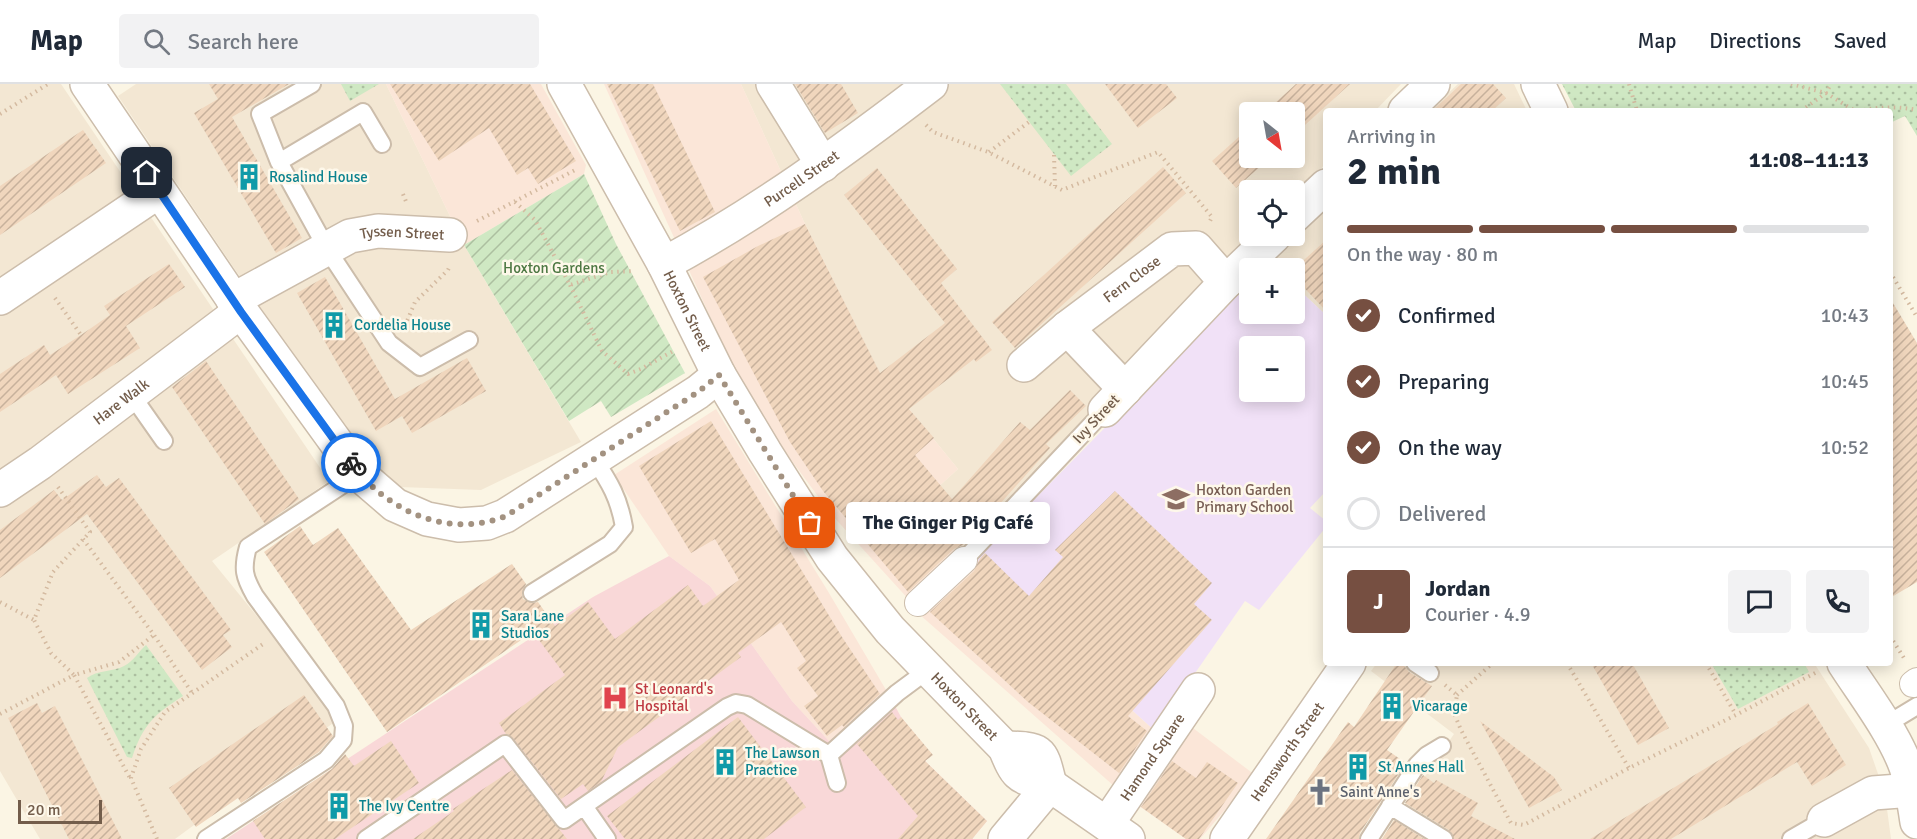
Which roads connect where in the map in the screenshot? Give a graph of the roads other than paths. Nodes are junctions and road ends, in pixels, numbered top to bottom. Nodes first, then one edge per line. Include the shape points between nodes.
1 (87, 84) edge
2 (312, 84) edge
3 (564, 84) edge
4 (773, 84) edge
5 (931, 84) edge
6 (1433, 84) edge
7 (1538, 84) edge
8 (1408, 108) edge
9 (1550, 108) edge
10 (382, 144) dead end
11 (279, 162) junction
12 (823, 165) junction
13 (1323, 189) edge
14 (159, 191) junction
15 (1305, 206) edge
16 (450, 235) road end
17 (1264, 246) edge
18 (327, 249) junction
19 (664, 264) junction
20 (1226, 282) junction
21 (0, 298) edge
22 (237, 306) junction
23 (1066, 328) junction
24 (469, 340) dead end
25 (1024, 365) dead end
26 (719, 375) junction
27 (131, 394) junction
28 (1115, 400) junction
29 (164, 441) dead end
30 (594, 459) junction
31 (359, 474) junction
32 (3, 480) edge
33 (964, 560) joint
34 (532, 593) dead end
35 (918, 603) dead end
36 (1347, 666) edge
37 (1420, 666) edge
38 (1834, 666) edge
39 (928, 670) junction
40 (1430, 673) road end
41 (1198, 690) dead end
42 (1916, 691) edge
43 (1884, 726) junction
44 (1442, 746) dead end
45 (829, 755) junction
46 (837, 783) dead end
47 (1050, 785) junction
48 (584, 806) junction
49 (1390, 806) junction
50 (1915, 806) edge
51 (1824, 820) joint
52 (1117, 831) edge
53 (206, 839) edge
54 (366, 839) edge
55 (607, 839) edge
56 (1005, 839) edge
57 (1227, 839) edge
58 (1369, 839) edge
59 (1444, 839) edge
60 (1791, 839) edge

1 - 14 street
2 - 11 lane via 260,114
3 - 19 street, Hoxton Street
4 - 12 street
5 - 12 street, Purcell Street
6 - 8 street
7 - 9 street
10 - 11 lane via 363,112
11 - 18 lane
12 - 19 street, Purcell Street
13 - 15 street
14 - 21 street
14 - 22 street
16 - 18 street, Tyssen Street via 378,231 350,236
17 - 20 street, Ivy Street
18 - 22 street, Tyssen Street
18 - 24 lane via 389,343 420,367
19 - 26 street, Hoxton Street
20 - 23 street, Fern Close via 1196,248 1172,249
20 - 28 street, Ivy Street
22 - 27 street, Hare Walk
22 - 31 street
23 - 25 street, Fern Close
23 - 28 street
26 - 30 street
26 - 39 street, Hoxton Street via 832,558
27 - 29 lane
27 - 32 street, Hare Walk via 40,462
28 - 33 lane, Ivy Street
30 - 31 street via 506,516 487,523 459,525 427,519 395,506
30 - 34 lane via 613,488 624,528 610,544
31 - 53 lane via 248,547 244,563 246,579 255,596 336,706 344,726 343,740 326,760
33 - 35 street, Ivy Street
36 - 57 street, Hemsworth Street
37 - 40 lane
38 - 43 street
39 - 45 lane
39 - 47 street, Hoxton Street via 1005,748 1014,770 1022,777
41 - 52 street, Hamond Square
42 - 43 lane
43 - 50 street via 1906,766
44 - 49 lane via 1417,765
45 - 46 lane
45 - 48 lane via 747,705 736,703
47 - 52 street, Hoxton Street
47 - 56 street
48 - 54 lane via 564,820 505,744
48 - 55 lane
49 - 58 lane
49 - 59 lane
50 - 51 street via 1873,793
51 - 60 lane

